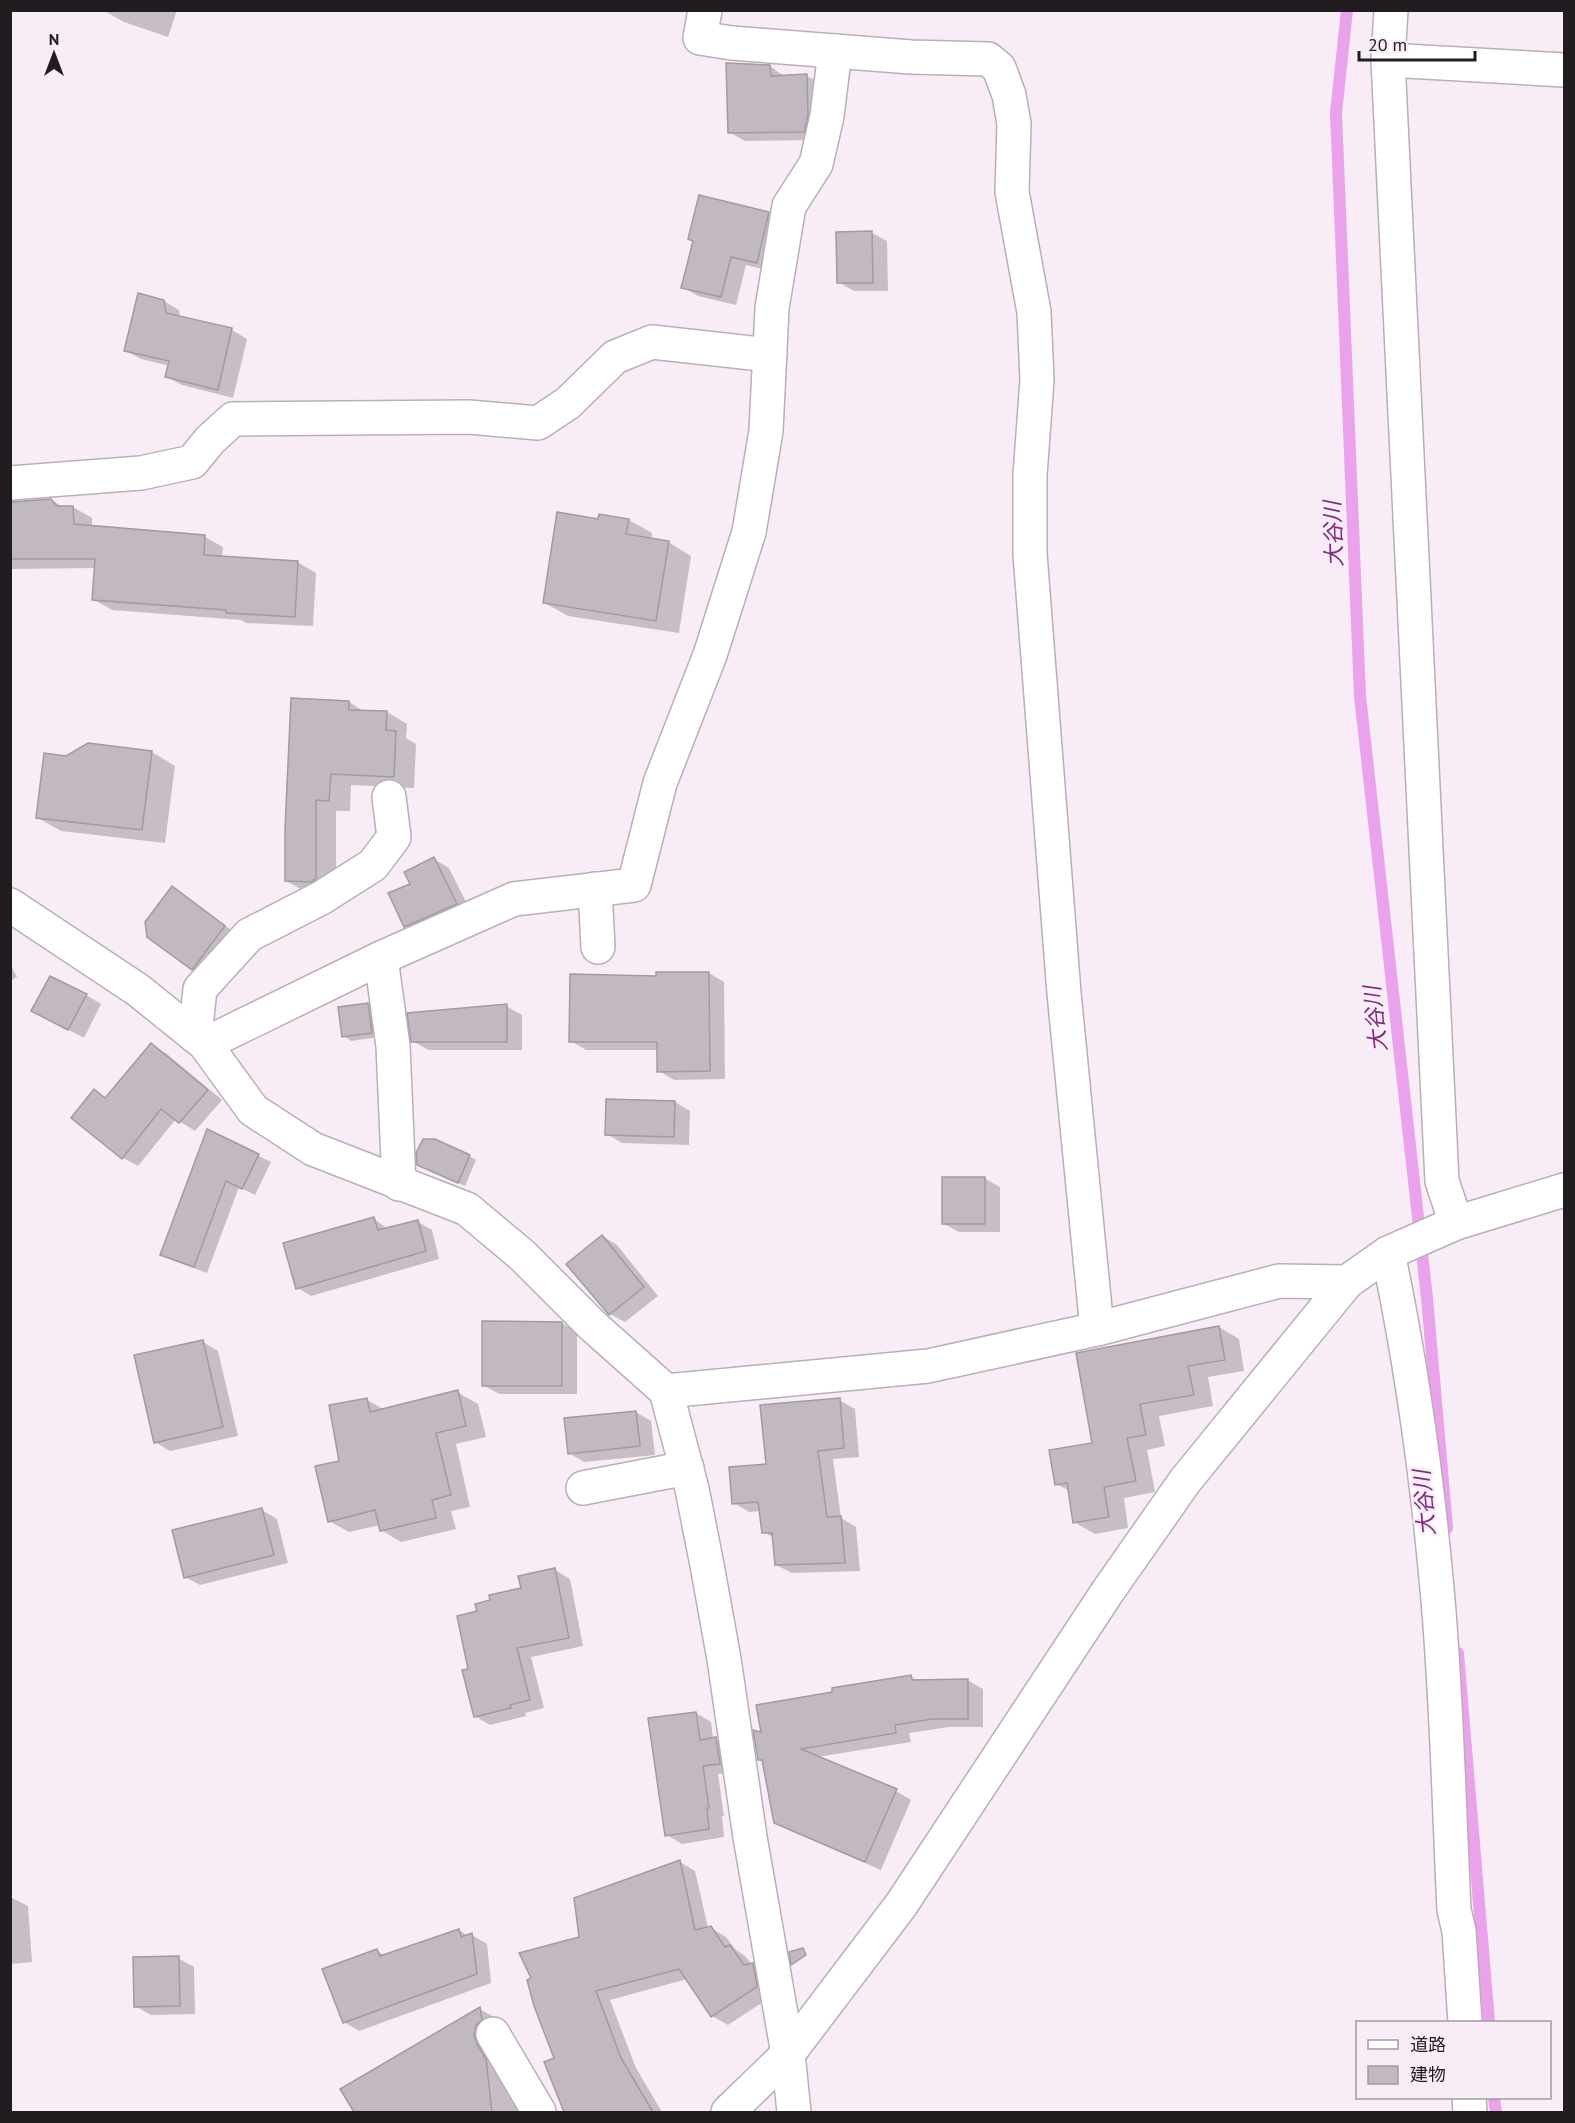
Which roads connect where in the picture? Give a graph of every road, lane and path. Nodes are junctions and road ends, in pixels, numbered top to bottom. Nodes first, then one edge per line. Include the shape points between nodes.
1 (705, 10) edge
2 (1391, 10) edge
3 (835, 51) junction
4 (1388, 60) junction
5 (1564, 70) edge
6 (770, 355) junction
7 (10, 483) edge
8 (389, 797) dead end
9 (595, 889) junction
10 (10, 905) edge
11 (598, 947) dead end
12 (381, 958) junction
13 (200, 1040) junction
14 (399, 1184) junction
15 (1564, 1190) edge
16 (1456, 1223) junction
17 (1388, 1253) junction
18 (1347, 1282) junction
19 (1097, 1329) junction
20 (666, 1391) junction
21 (687, 1468) junction
22 (583, 1488) dead end
23 (1465, 2021) edge
24 (493, 2034) dead end
25 (788, 2054) junction
26 (539, 2112) edge
27 (728, 2112) edge
28 (794, 2112) edge

1 - 3 street via 700,38
2 - 4 street
3 - 6 street via 827,117 816,164 789,206 772,308
3 - 19 street via 988,58 999,68 1009,95 1014,124 1012,192 1034,312 1037,380 1030,475 1030,554 1065,1004
4 - 5 street
4 - 16 street via 1442,1181
6 - 7 street via 651,342 615,357 568,403 538,423 469,417 233,419 192,462 141,474
6 - 9 street via 766,431 749,532 710,655 660,783 634,885
8 - 13 street via 394,837 373,865 321,898 249,935 200,989
9 - 11 street
9 - 12 street via 514,898
10 - 13 street via 138,990
12 - 13 street
12 - 14 street via 393,1046
13 - 14 street via 253,1110 313,1149
14 - 20 street via 467,1209 522,1255
15 - 16 street
16 - 17 street
17 - 18 street
17 - 23 street via 1418,1424 1438,1600 1454,1910
18 - 19 street via 1279,1281
18 - 25 street via 1185,1481 901,1905
19 - 20 street via 928,1366
20 - 21 street
21 - 22 street
21 - 25 street via 724,1659
24 - 26 street
25 - 27 street
25 - 28 street

